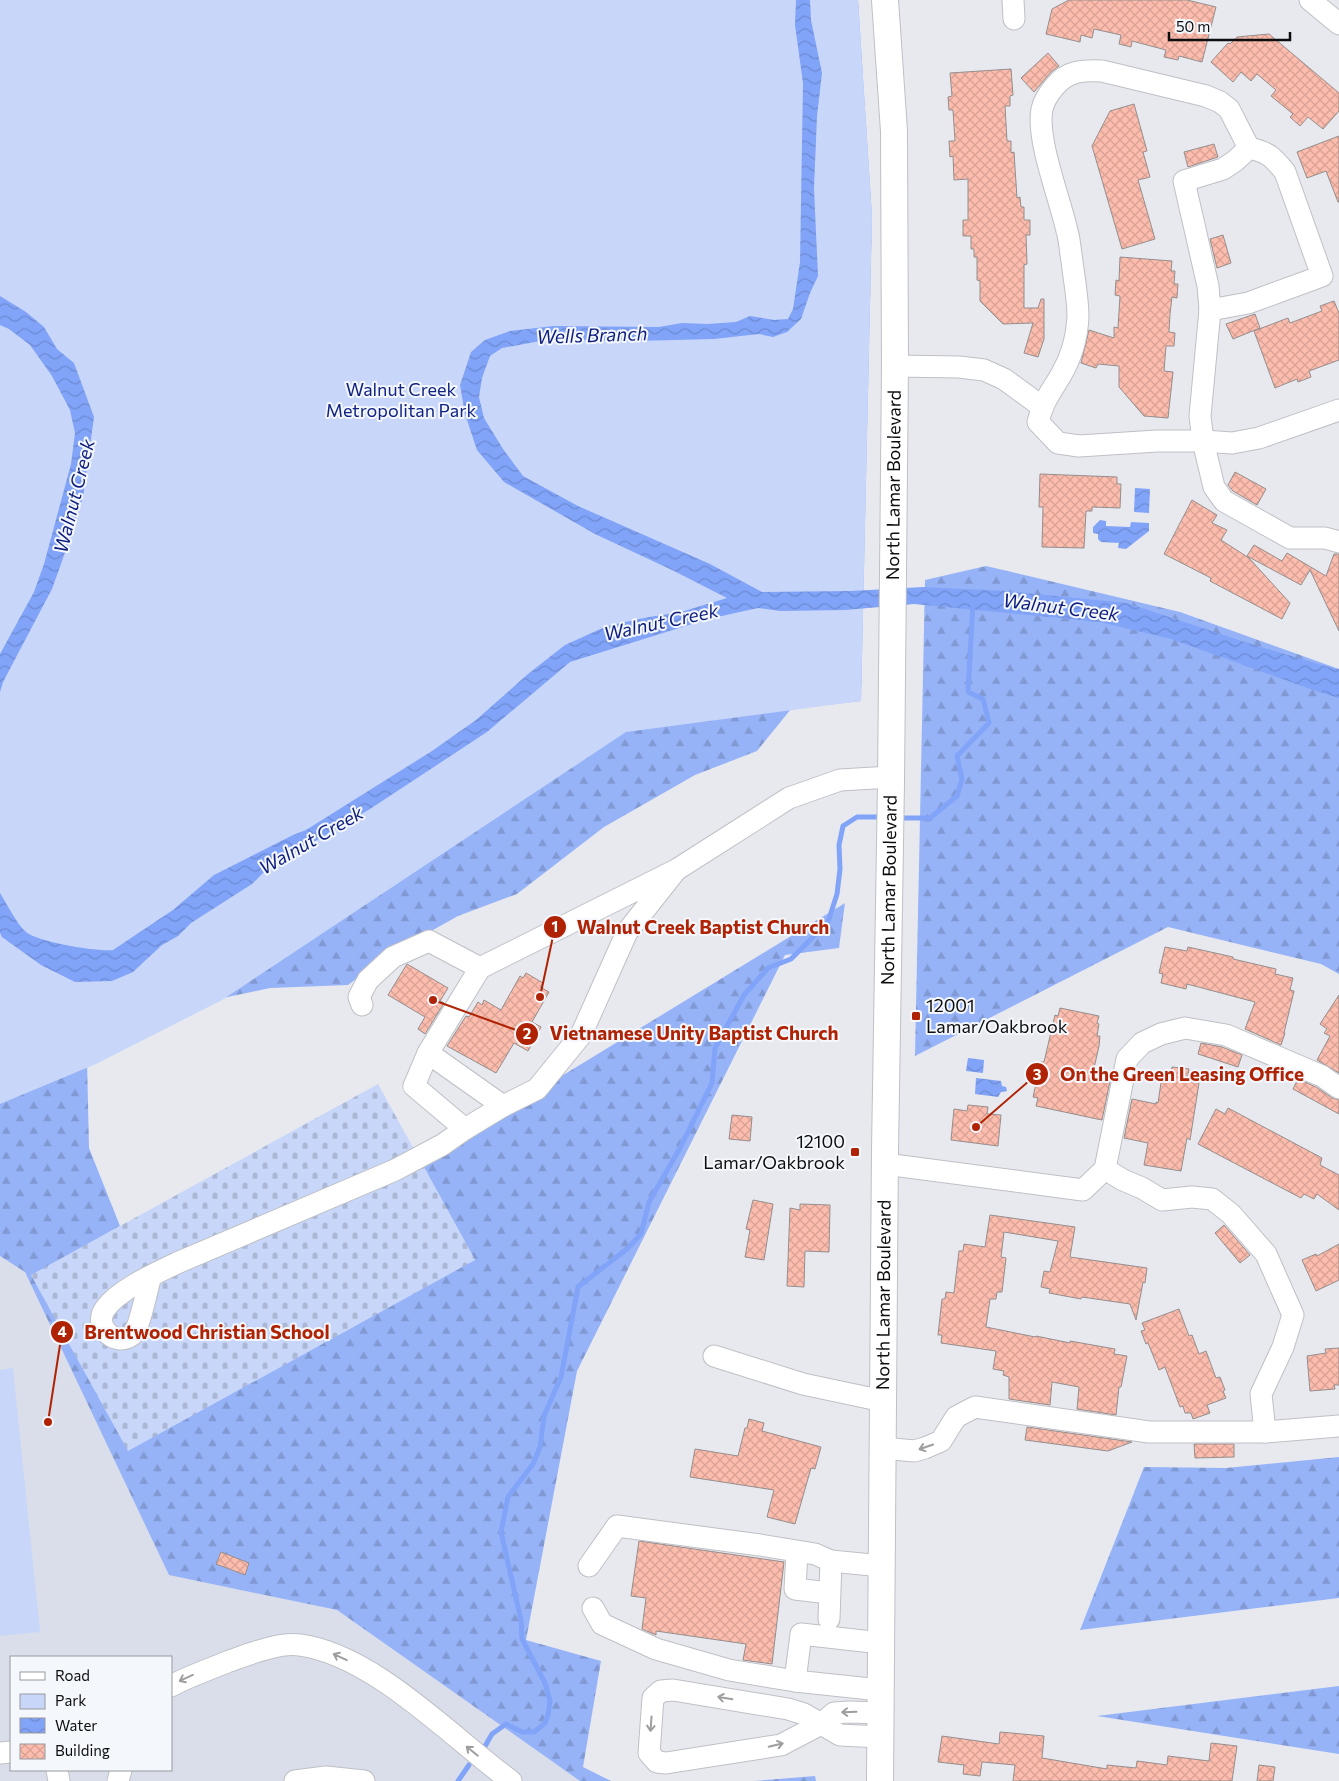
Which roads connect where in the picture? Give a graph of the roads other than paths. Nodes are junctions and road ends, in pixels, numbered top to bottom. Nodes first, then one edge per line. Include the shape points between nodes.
1 (885, 0) edge
2 (1310, 0) edge
3 (1339, 24) edge
4 (1248, 148) junction
5 (1210, 310) junction
6 (895, 366) junction
7 (1042, 406) junction
8 (1339, 410) edge
9 (1203, 441) junction
10 (1339, 542) edge
11 (891, 779) junction
12 (676, 870) junction
13 (480, 968) junction
14 (362, 1005) dead end
15 (428, 1053) junction
16 (1339, 1088) edge
17 (503, 1106) junction
18 (465, 1129) junction
19 (885, 1164) junction
20 (1106, 1169) junction
21 (150, 1276) dead end
22 (714, 1356) dead end
23 (883, 1402) junction
24 (1339, 1426) edge
25 (1265, 1432) junction
26 (883, 1448) junction
27 (797, 1552) junction
28 (832, 1560) junction
29 (588, 1566) dead end
30 (882, 1566) junction
31 (829, 1593) junction
32 (593, 1608) dead end
33 (829, 1618) dead end
34 (881, 1643) junction
35 (795, 1681) junction
36 (172, 1685) edge
37 (880, 1713) junction
38 (821, 1724) junction
39 (295, 1781) edge
40 (364, 1781) edge
41 (511, 1781) edge
42 (880, 1781) edge

1 - 6 main road, North Lamar Boulevard via 894,131
2 - 3 street
4 - 5 street via 1223,169 1184,181 1208,286
4 - 5 street via 1274,158 1285,172 1322,276 1248,302
4 - 7 street via 1229,109 1206,96 1102,71 1085,70 1061,79 1047,96 1041,124 1068,233 1078,319 1075,340 1062,373
5 - 9 street via 1200,416
6 - 7 street via 984,370 1004,379
6 - 11 main road, North Lamar Boulevard
7 - 9 street via 1038,422 1058,443 1078,446
8 - 9 street via 1259,438 1232,443
9 - 10 street via 1214,487 1224,501 1290,538 1325,538
11 - 12 street via 840,780 789,798
11 - 19 main road, North Lamar Boulevard
12 - 13 street
12 - 17 street via 627,932 581,1035 537,1089
13 - 14 street via 429,941 393,957 368,980 359,997
13 - 15 street
15 - 17 street
15 - 18 street via 414,1086
16 - 20 street via 1322,1076 1226,1036 1185,1028 1161,1034 1142,1044 1127,1059
17 - 18 street
18 - 21 street via 395,1170
19 - 20 street via 1083,1190
19 - 23 main road, North Lamar Boulevard
20 - 25 street via 1162,1200 1192,1196 1212,1199 1231,1214 1266,1254 1293,1315 1283,1347 1261,1394
22 - 23 street via 803,1384
23 - 26 main road, North Lamar Boulevard
24 - 25 street
25 -> 26 street via 1148,1432 975,1407 956,1417 941,1441 914,1451
26 - 30 main road, North Lamar Boulevard
27 - 28 street
27 - 29 street via 617,1526
27 - 31 street via 795,1588
28 - 30 street
28 - 31 street
30 - 34 main road, North Lamar Boulevard
31 - 33 street
32 - 35 street via 602,1624 656,1649 729,1670
34 - 35 street via 801,1634
34 - 37 main road, North Lamar Boulevard
35 - 37 street
41 -> 36 street via 371,1672 333,1654 298,1644 264,1648
37 - 38 street via 840,1735
37 - 42 main road, North Lamar Boulevard
38 -> 38 street via 804,1714 777,1707 673,1690 661,1692 652,1698 649,1754 656,1762 666,1763 781,1745
39 - 40 street via 326,1778

